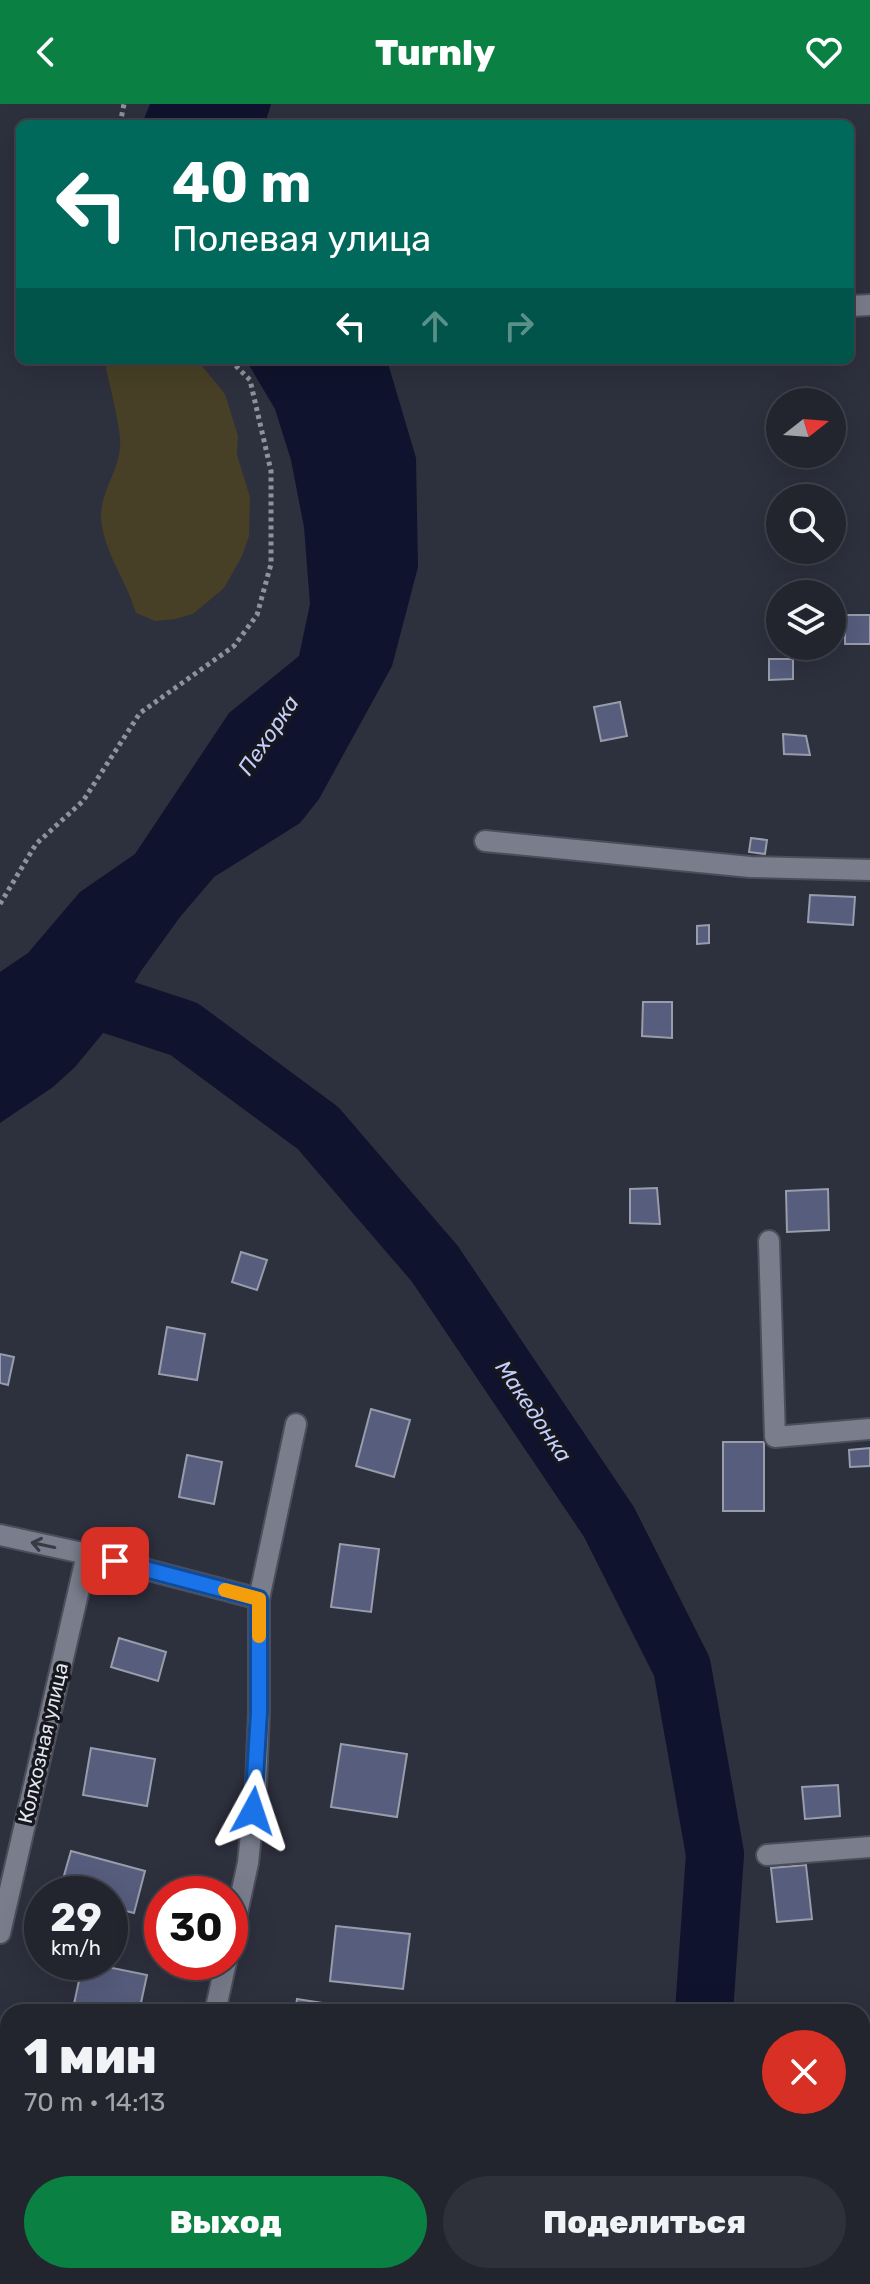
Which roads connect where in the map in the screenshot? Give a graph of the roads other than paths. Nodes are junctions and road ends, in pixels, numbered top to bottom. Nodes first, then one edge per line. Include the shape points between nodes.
1 (485, 841) dead end
2 (870, 870) edge
3 (769, 1241) dead end
4 (296, 1424) dead end
5 (870, 1429) edge
6 (0, 1535) edge
7 (87, 1554) junction
8 (259, 1599) junction
9 (870, 1847) edge
10 (767, 1855) dead end
11 (245, 1876) edge
12 (0, 1933) edge
13 (222, 1980) edge
14 (217, 2004) edge

1 - 2 street via 750,867
3 - 5 street via 775,1437
4 - 8 street
7 -> 6 street
7 - 8 street
7 - 12 street, Колхозная улица
8 - 11 street via 256,1785
9 - 10 street
13 - 14 street

